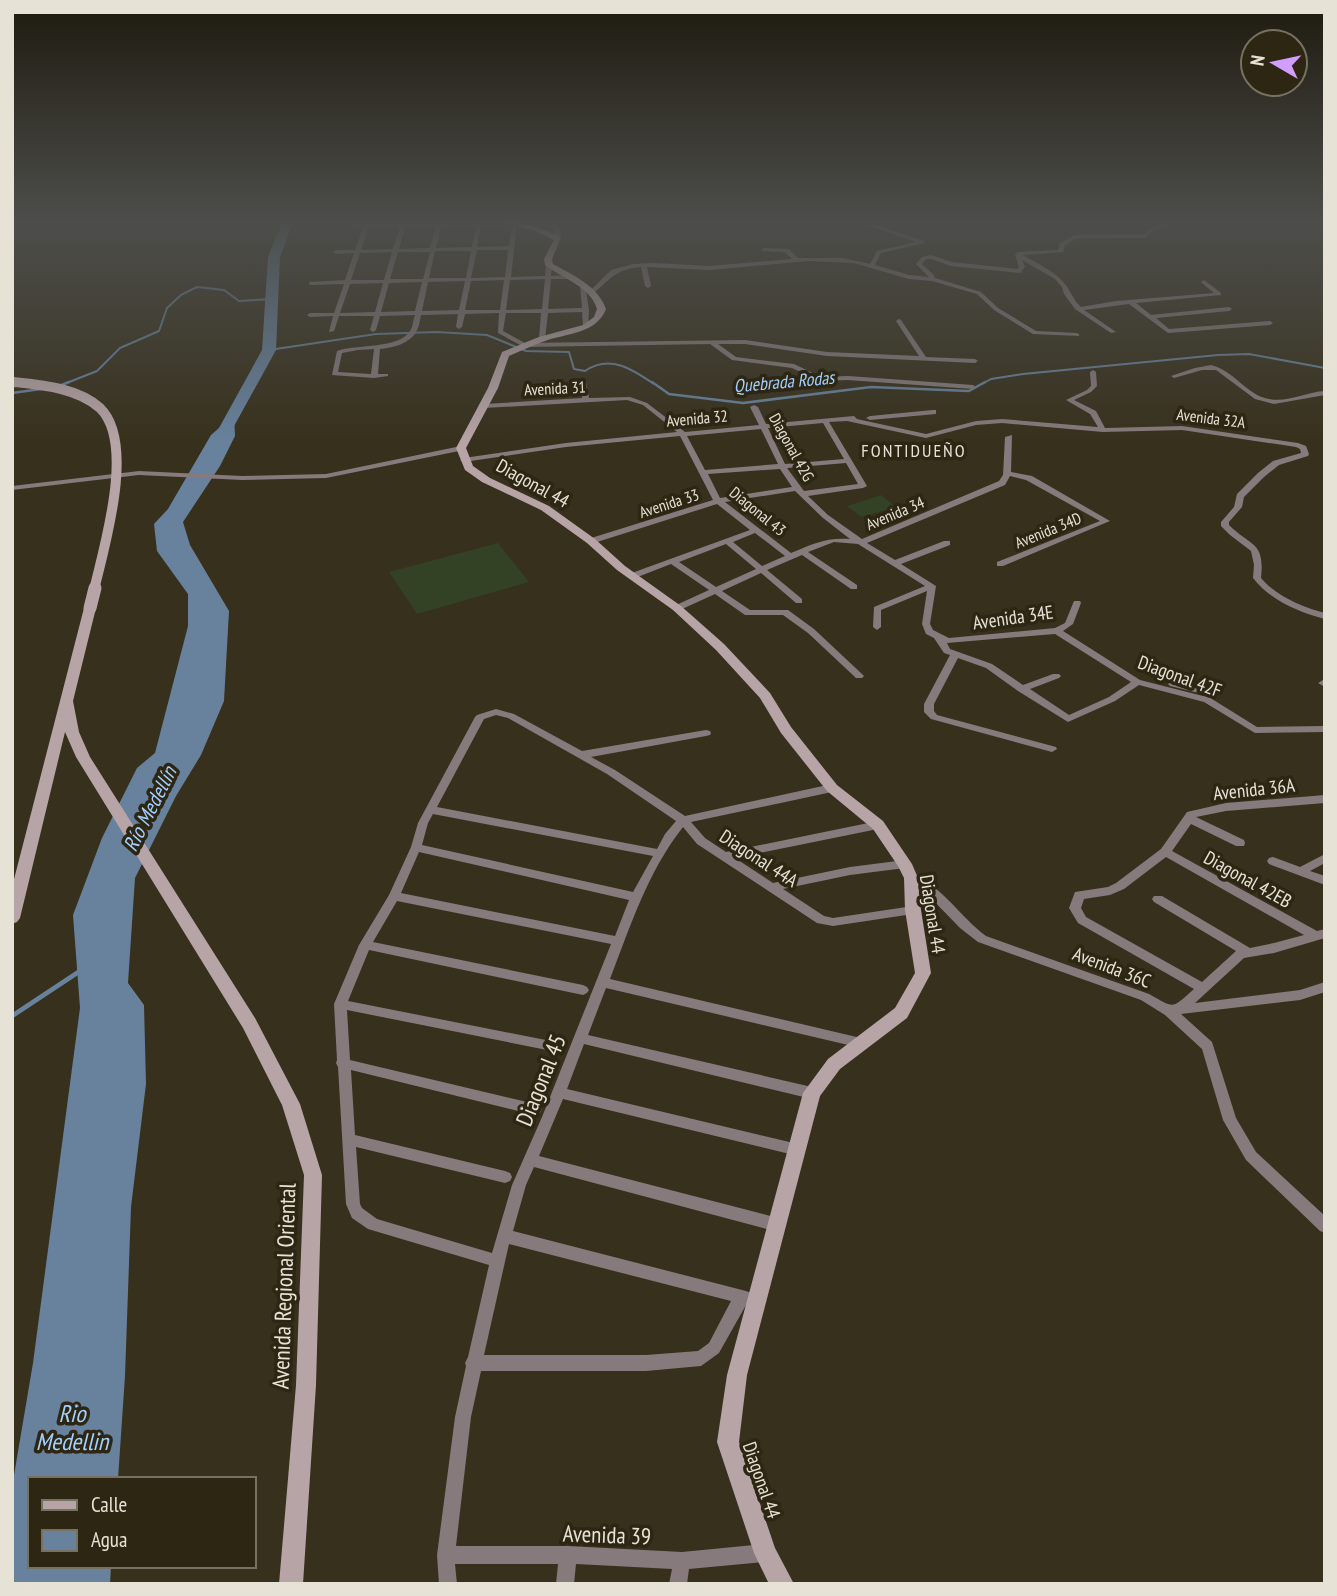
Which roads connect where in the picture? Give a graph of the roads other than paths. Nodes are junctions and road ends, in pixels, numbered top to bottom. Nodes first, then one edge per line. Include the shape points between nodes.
1 (343, 294) edge
2 (382, 294) edge
3 (421, 294) edge
4 (464, 294) edge
5 (504, 294) edge
6 (546, 294) edge
7 (584, 294) edge
8 (596, 294) edge
9 (981, 294) edge
10 (1066, 294) edge
11 (1218, 294) edge
12 (1131, 302) junction
13 (1080, 309) junction
14 (1229, 309) dead end
15 (586, 310) junction
16 (501, 311) junction
17 (545, 311) junction
18 (418, 312) junction
19 (461, 312) junction
20 (377, 313) junction
21 (337, 314) junction
22 (310, 315) dead end
23 (1149, 317) junction
24 (899, 321) dead end
25 (1270, 323) dead end
26 (458, 327) dead end
27 (586, 327) junction
28 (373, 330) dead end
29 (331, 331) dead end
30 (1113, 332) dead end
31 (1077, 335) dead end
32 (542, 339) junction
33 (712, 343) junction
34 (377, 349) junction
35 (516, 349) junction
36 (924, 359) junction
37 (975, 361) dead end
38 (1093, 372) dead end
39 (386, 375) dead end
40 (374, 376) junction
41 (1174, 376) dead end
42 (12, 382) edge
43 (583, 382) dead end
44 (973, 387) dead end
45 (1325, 393) edge
46 (628, 398) joint
47 (586, 401) junction
48 (484, 406) junction
49 (754, 407) dead end
50 (933, 412) dead end
51 (849, 419) junction
52 (825, 421) junction
53 (764, 426) junction
54 (1103, 430) junction
55 (682, 433) junction
56 (1009, 437) dead end
57 (463, 454) junction
58 (849, 461) junction
59 (784, 467) junction
60 (704, 472) junction
61 (1007, 473) junction
62 (12, 488) edge
63 (800, 491) junction
64 (718, 501) junction
65 (757, 530) junction
66 (591, 541) junction
67 (727, 541) junction
68 (862, 542) junction
69 (947, 543) dead end
70 (802, 551) junction
71 (790, 556) junction
72 (672, 561) junction
73 (896, 563) junction
74 (1000, 564) dead end
75 (762, 570) junction
76 (632, 576) junction
77 (932, 586) junction
78 (854, 587) dead end
79 (716, 592) junction
80 (799, 600) dead end
81 (1077, 603) dead end
82 (677, 608) junction
83 (1325, 616) edge
84 (877, 628) dead end
85 (1057, 632) junction
86 (939, 638) junction
87 (955, 655) junction
88 (859, 676) dead end
89 (1056, 676) dead end
90 (1137, 682) junction
91 (1021, 689) junction
92 (66, 702) junction
93 (1325, 729) edge
94 (706, 733) dead end
95 (1052, 749) dead end
96 (581, 755) junction
97 (832, 788) junction
98 (1325, 799) edge
99 (430, 810) junction
100 (1188, 818) junction
101 (683, 820) junction
102 (878, 825) junction
103 (1240, 843) dead end
104 (416, 846) junction
105 (1165, 852) junction
106 (659, 853) junction
107 (727, 856) junction
108 (1325, 858) edge
109 (1273, 861) dead end
110 (908, 871) junction
111 (1301, 871) junction
112 (1325, 881) edge
113 (774, 887) junction
114 (394, 896) junction
115 (636, 897) junction
116 (1158, 899) dead end
117 (913, 910) junction
118 (12, 918) edge
119 (1319, 934) edge
120 (618, 941) junction
121 (365, 945) junction
122 (1249, 953) junction
123 (603, 982) junction
124 (1202, 988) junction
125 (1325, 988) edge
126 (583, 990) dead end
127 (340, 1003) junction
128 (1175, 1010) junction
129 (580, 1038) junction
130 (861, 1043) junction
131 (557, 1047) dead end
132 (342, 1063) junction
133 (559, 1093) junction
134 (812, 1093) junction
135 (535, 1109) dead end
136 (349, 1139) junction
137 (798, 1150) junction
138 (530, 1160) junction
139 (505, 1177) dead end
140 (778, 1225) junction
141 (1325, 1226) edge
142 (505, 1236) junction
143 (497, 1261) junction
144 (750, 1299) junction
145 (473, 1363) junction
146 (765, 1553) junction
147 (446, 1555) junction
148 (568, 1555) junction
149 (682, 1560) junction
150 (291, 1584) edge
151 (448, 1584) edge
152 (565, 1584) edge
153 (678, 1584) edge
154 (782, 1584) edge

1 - 21 street
2 - 20 street
3 - 18 street
4 - 19 street
5 - 16 street
6 - 17 street
7 - 15 street
8 - 27 main road via 600,312
9 - 31 street via 1035,333
10 - 13 street
11 - 12 street
12 - 13 street
12 - 23 street
13 - 30 street
14 - 23 street
15 - 17 street
15 - 27 street
16 - 17 street
16 - 19 street
16 - 35 street via 500,332
17 - 32 street
18 - 19 street
18 - 20 street
18 - 34 street via 412,333
19 - 26 street
20 - 21 street
20 - 28 street
21 - 22 street
21 - 29 street
23 - 25 street via 1174,331
24 - 36 street
27 - 32 main road
32 - 35 main road
33 - 35 street
33 - 36 street
33 - 44 street via 734,359 793,366 820,379
34 - 40 street
34 - 40 street via 340,352 334,374
35 - 48 main road
36 - 37 street
38 - 54 street via 1094,386 1069,400 1093,413
39 - 40 street
41 - 45 street via 1215,368 1252,396 1267,401
42 - 92 main road, bridge via 80,397 106,414 117,436 113,491
43 - 47 street
46 - 47 street, Avenida 31
46 - 55 street, Diagonal 43 via 645,404
47 - 48 street, Avenida 31
48 - 57 main road
49 - 53 street, Diagonal 42G
50 - 51 street, Avenida 32
51 - 52 street, Avenida 32
51 - 54 street, Avenida 32A via 926,436 988,421
52 - 53 street, Avenida 32
52 - 58 street
53 - 55 street, Avenida 32
53 - 59 street, Diagonal 42G
54 - 83 street, Avenida 32A via 1182,428 1303,448 1305,454 1276,463 1240,496 1225,526 1257,551 1261,584 1299,607
55 - 57 street, Avenida 32
55 - 60 street, Diagonal 43
56 - 61 street
57 - 62 street, Avenida 32 via 341,474 242,478 106,475
57 - 66 main road, Diagonal 44 via 469,468 486,480 545,508
58 - 59 street
58 - 63 street, Avenida 33 via 862,487
59 - 60 street
59 - 63 street, Diagonal 42G
60 - 64 street, Diagonal 43
61 - 68 street, Avenida 34 via 1002,483
61 - 74 street, Avenida 34D via 1029,478 1106,521
63 - 64 street, Avenida 33
63 - 68 street, Diagonal 42G
64 - 65 street, Diagonal 43
64 - 66 street, Avenida 33
65 - 67 street
65 - 71 street, Diagonal 43
66 - 76 main road, Diagonal 44
67 - 72 street
67 - 75 street
68 - 70 street, Avenida 34 via 834,540
68 - 73 street, Diagonal 42G
69 - 73 street
70 - 71 street, Avenida 34
70 - 78 street, Diagonal 43
71 - 75 street, Avenida 34
72 - 76 street
72 - 79 street
73 - 77 street, Diagonal 42G
75 - 79 street, Avenida 34
75 - 80 street
76 - 82 main road, Diagonal 44
77 - 84 street via 877,609
77 - 86 street via 926,624
79 - 82 street, Avenida 34
79 - 88 street via 748,613 785,612
81 - 85 street, Avenida 34E via 1069,624
82 - 97 main road, Diagonal 44 via 744,670
85 - 86 street, Avenida 34E via 957,642
85 - 90 street, Diagonal 42F
86 - 87 street
87 - 91 street via 989,666
87 - 95 street via 929,704 934,717
89 - 91 street
90 - 91 street via 1072,719
90 - 93 street, Diagonal 42F via 1167,690 1170,684 1208,692 1207,700 1255,730
92 - 118 main road
92 - 150 main road, Avenida Regional Oriental via 83,757 249,1023 291,1104 313,1175 306,1372
94 - 96 street
96 - 99 street via 511,716 496,712 480,717
96 - 101 street
97 - 101 street
97 - 102 main road, Diagonal 44
98 - 100 street, Avenida 36A via 1226,807
99 - 104 street
99 - 106 street
100 - 103 street
100 - 105 street
101 - 106 street, Diagonal 45
101 - 107 street, Diagonal 44A via 696,838
102 - 107 street
102 - 110 main road, Diagonal 44
104 - 114 street
104 - 115 street
105 - 119 street, Diagonal 42EB
105 - 124 street via 1120,886 1079,895 1075,908 1082,920
106 - 115 street, Diagonal 45
107 - 113 street, Diagonal 44A
108 - 111 street
109 - 111 street
110 - 113 street via 850,871
110 - 117 main road, Diagonal 44
110 - 128 street, Avenida 36C via 982,939
111 - 112 street
113 - 117 street, Diagonal 44A via 821,920 833,922
114 - 120 street
114 - 121 street
115 - 120 street, Diagonal 45
116 - 122 street
117 - 130 main road, Diagonal 44 via 923,973 901,1013
119 - 122 street
120 - 123 street, Diagonal 45
121 - 126 street
121 - 127 street
122 - 124 street via 1241,954
123 - 129 street, Diagonal 45
123 - 130 street
124 - 128 street
125 - 128 street
127 - 131 street
127 - 132 street
128 - 141 street, Avenida 36C via 1208,1046 1230,1120 1251,1156
129 - 133 street, Diagonal 45
129 - 134 street
130 - 134 main road, Diagonal 44 via 834,1064
132 - 135 street
132 - 136 street
133 - 137 street
133 - 138 street, Diagonal 45
134 - 137 main road, Diagonal 44
136 - 139 street
136 - 143 street via 353,1204 364,1220
137 - 140 main road, Diagonal 44
138 - 140 street
138 - 142 street, Diagonal 45
140 - 144 main road, Diagonal 44
142 - 143 street, Diagonal 45
142 - 144 street
143 - 145 street, Diagonal 45
144 - 145 street via 714,1348 701,1358 657,1363
144 - 146 main road, Diagonal 44 via 728,1442
145 - 147 street, Diagonal 45
146 - 149 street, Avenida 39
146 - 154 main road, Diagonal 44
147 - 148 street, Avenida 39
147 - 151 street, Diagonal 45
148 - 149 street, Avenida 39
148 - 152 street
149 - 153 street

